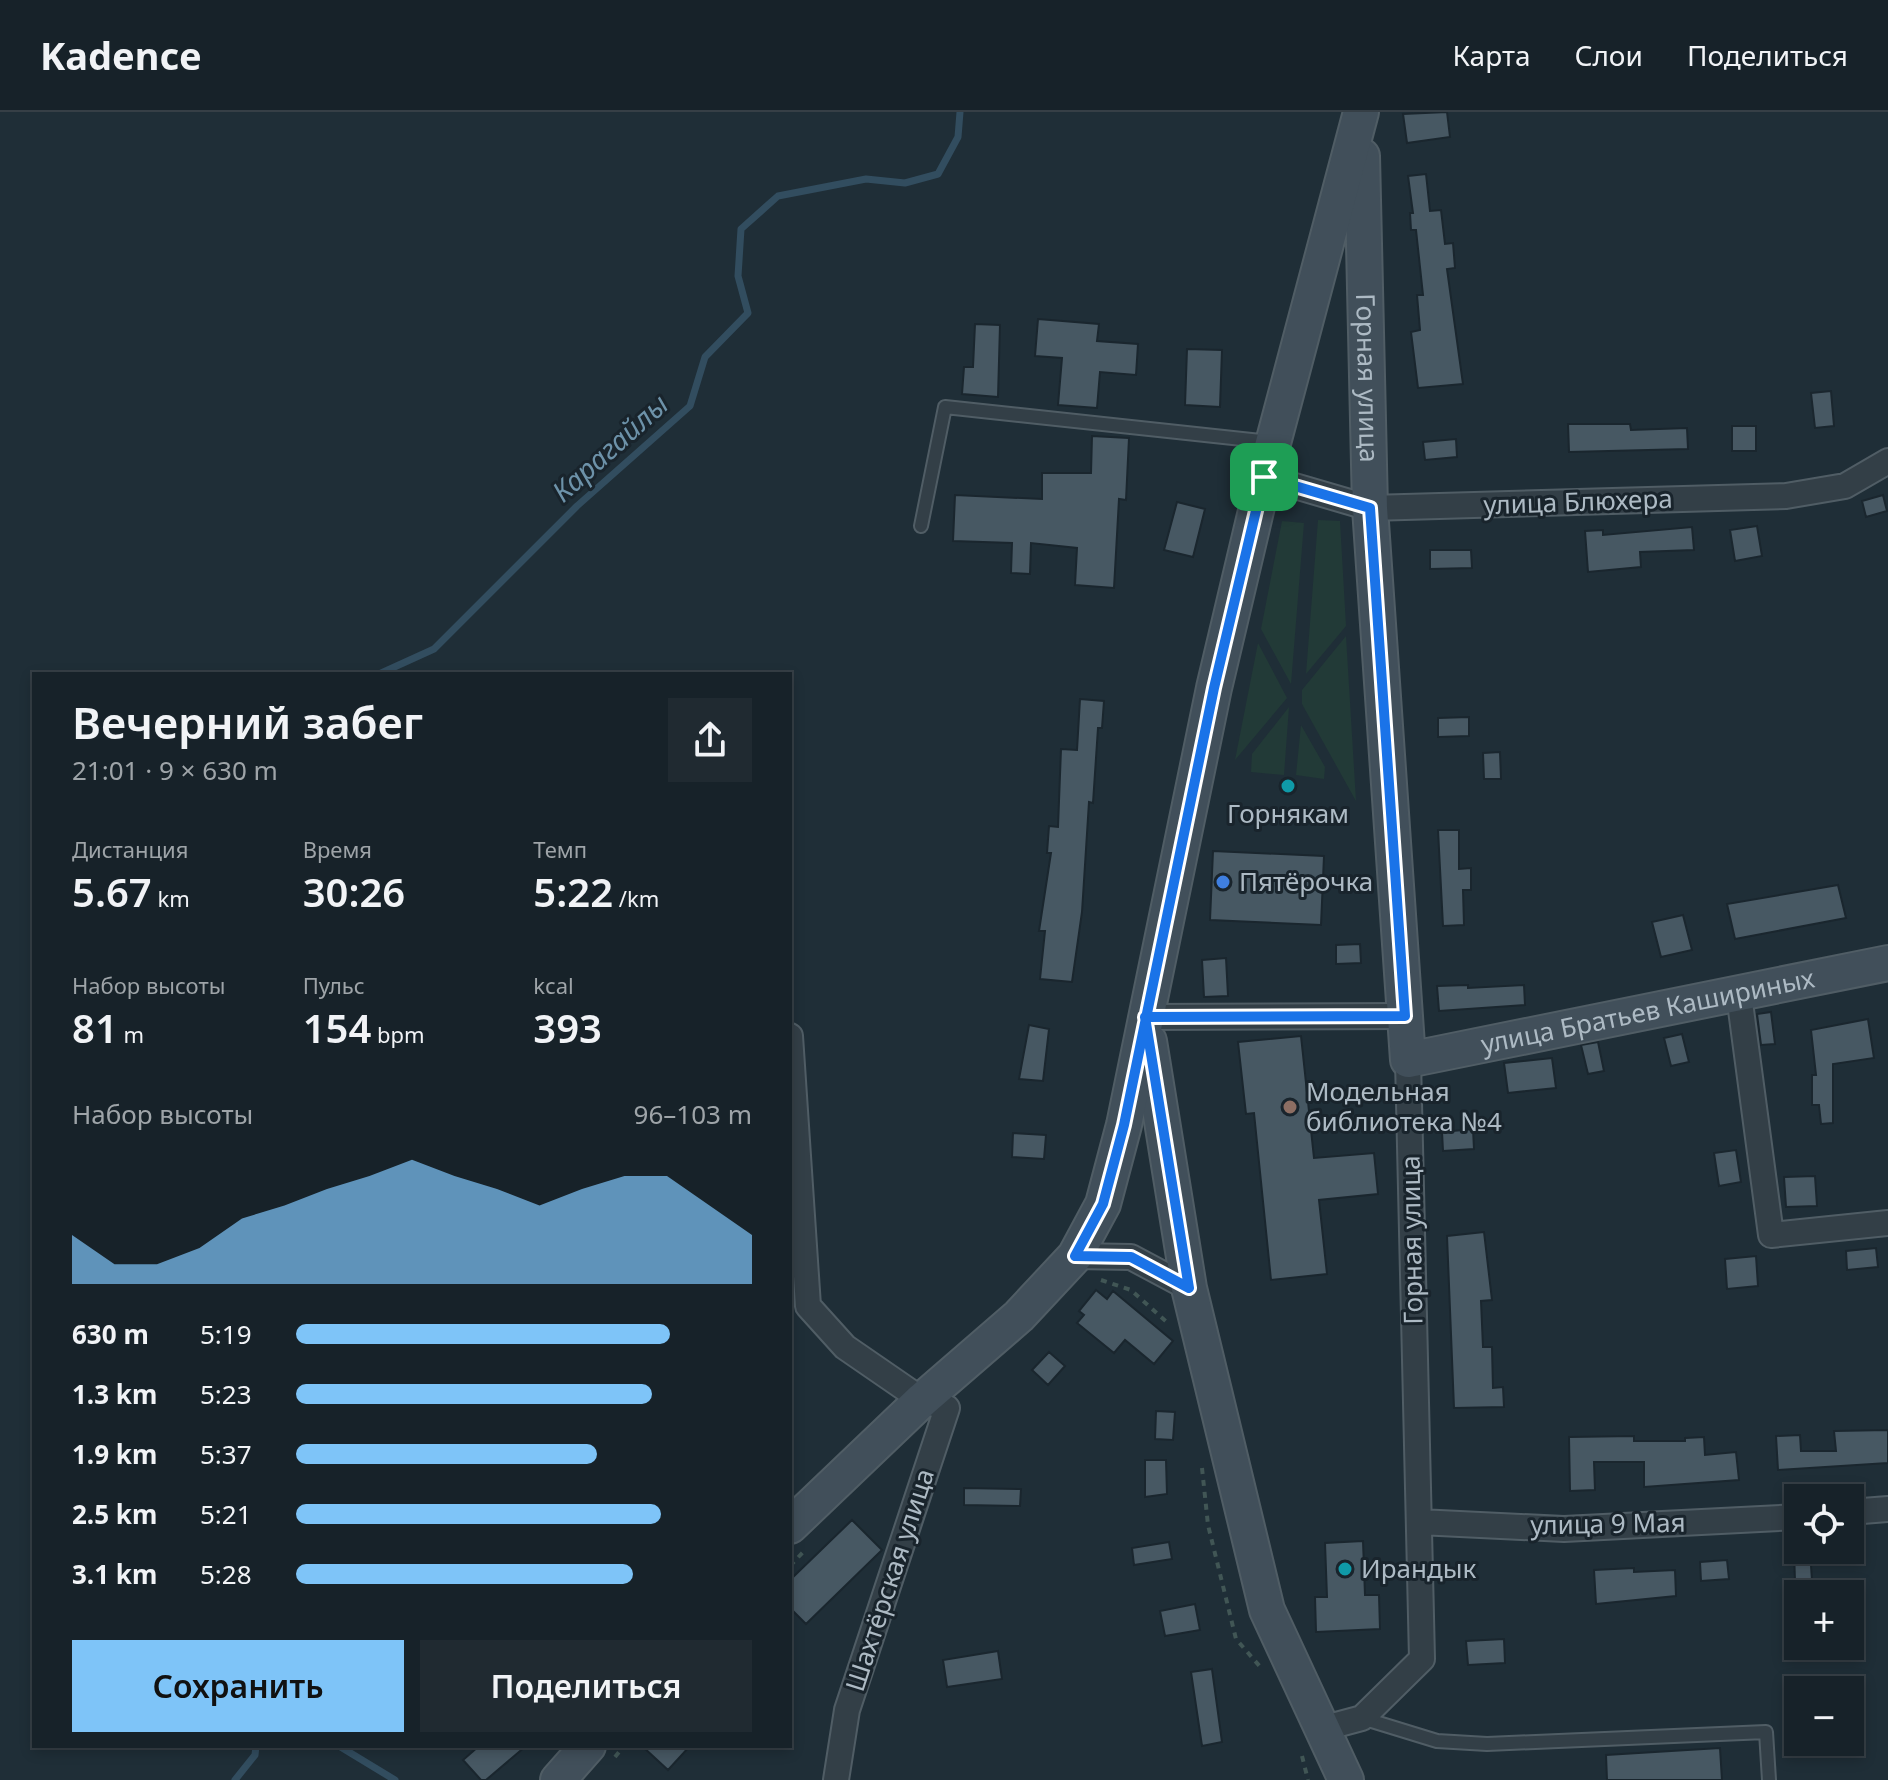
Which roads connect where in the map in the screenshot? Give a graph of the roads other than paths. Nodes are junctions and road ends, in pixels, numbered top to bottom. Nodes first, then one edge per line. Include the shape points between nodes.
1 (1361, 116) edge
2 (1273, 442) junction
3 (1888, 461) edge
4 (1264, 477) junction
5 (1370, 508) junction
6 (921, 526) dead end
7 (1888, 963) edge
8 (1739, 995) junction
9 (1405, 1016) junction
10 (1145, 1017) junction
11 (1408, 1060) junction
12 (792, 1066) edge
13 (1888, 1223) edge
14 (1084, 1267) junction
15 (1189, 1288) junction
16 (922, 1400) junction
17 (1888, 1509) edge
18 (1864, 1511) edge
19 (1784, 1518) edge
20 (1419, 1522) junction
21 (801, 1535) edge
22 (1362, 1718) junction
23 (1311, 1739) junction
24 (586, 1748) edge
25 (558, 1780) edge
26 (836, 1780) edge
27 (1346, 1780) edge
28 (1769, 1780) edge

1 - 2 street, Горная улица
1 - 5 street, Горная улица
2 - 4 street, Горная улица
2 - 6 lane via 945,407
3 - 5 street, улица Блюхера via 1845,486 1786,496
4 - 5 street, улица Блюхера
4 - 10 street, Горная улица
5 - 9 street, Горная улица
7 - 8 street, улица Братьев Кашириных
8 - 11 street, улица Братьев Кашириных
8 - 13 street via 1771,1235
9 - 10 street
9 - 11 street, Горная улица
10 - 14 street via 1124,1125
10 - 15 street, Горная улица
11 - 20 street, Горная улица
12 - 16 street via 808,1306 845,1347
14 - 15 street via 1131,1257
14 - 16 street
15 - 23 street, Горная улица via 1267,1610
16 - 21 street
16 - 26 street, Шахтёрская улица via 947,1408 847,1710
17 - 18 street
19 - 20 street, улица 9 Мая via 1564,1529
20 - 22 street, Горная улица via 1422,1659
22 - 23 street, Горная улица
22 - 28 lane via 1437,1741 1487,1744 1766,1732
23 - 27 street, Горная улица
24 - 25 street

